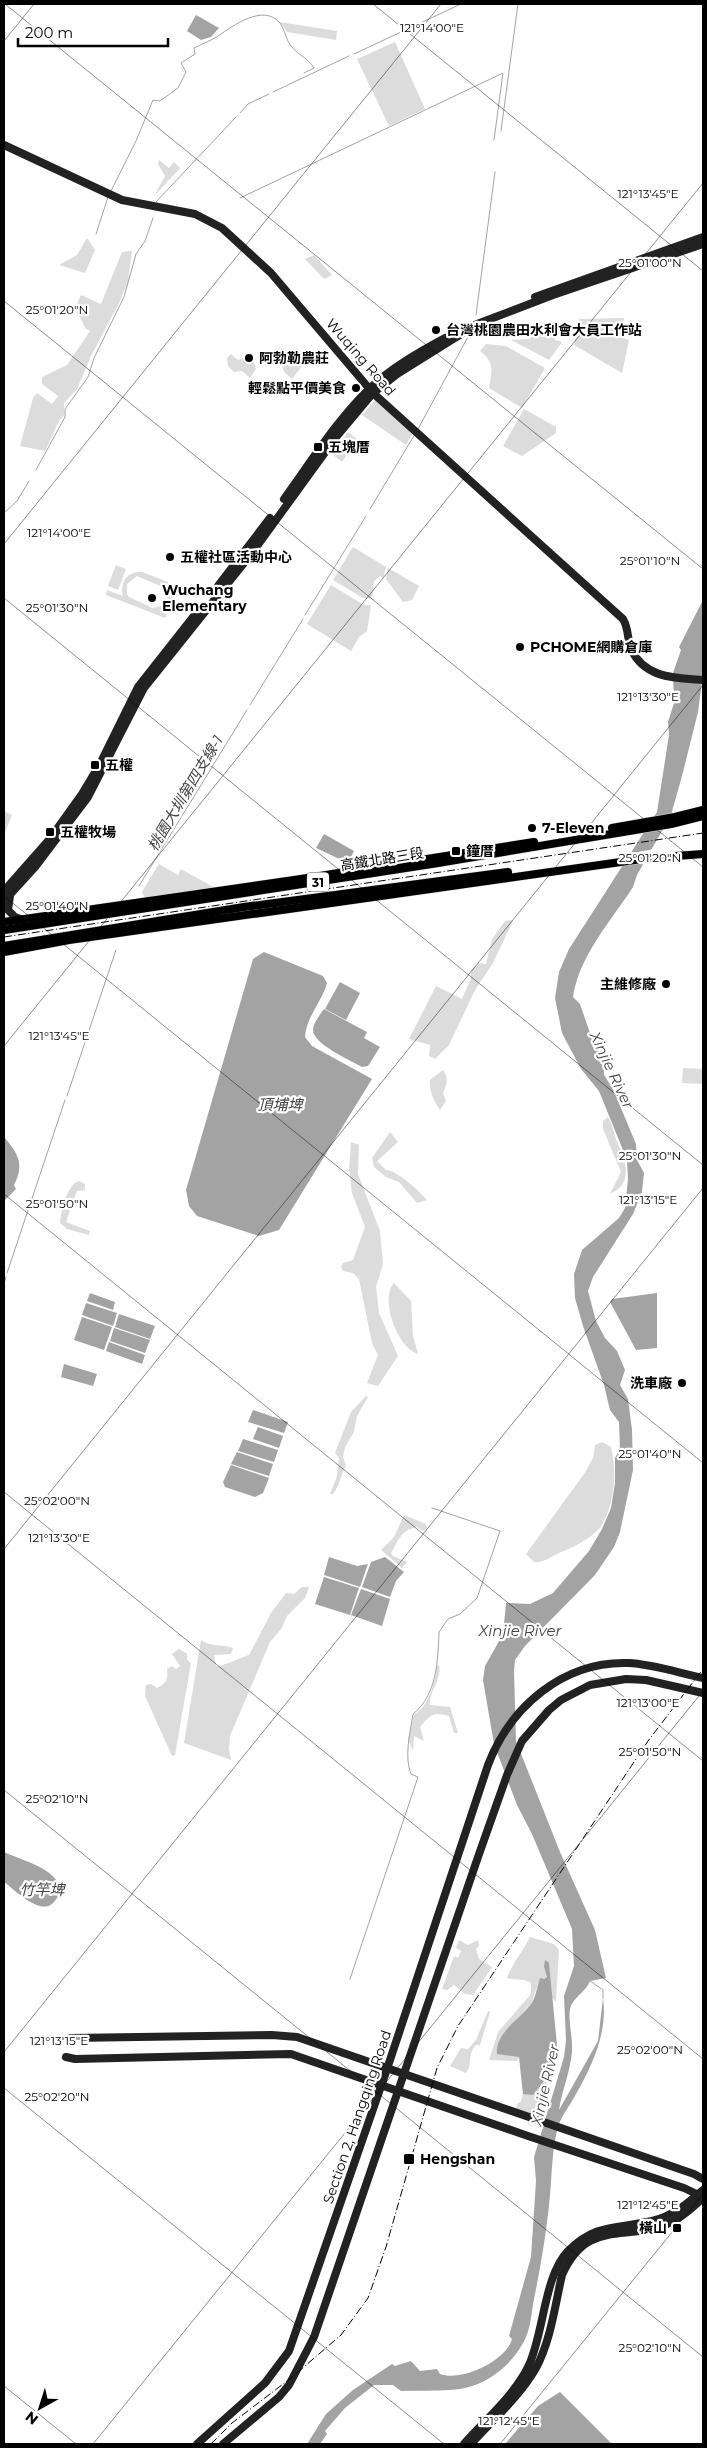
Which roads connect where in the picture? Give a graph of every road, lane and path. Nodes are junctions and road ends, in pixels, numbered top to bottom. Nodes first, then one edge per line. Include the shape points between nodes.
1 (4, 145) edge
2 (703, 237) edge
3 (703, 244) edge
4 (371, 391) junction
5 (703, 680) edge
6 (703, 810) edge
7 (703, 816) edge
8 (673, 820) junction
9 (632, 827) junction
10 (703, 849) edge
11 (703, 854) edge
12 (651, 855) junction
13 (611, 861) junction
14 (256, 884) junction
15 (7, 893) edge
16 (224, 896) junction
17 (4, 900) edge
18 (268, 904) junction
19 (232, 916) junction
20 (23, 920) junction
21 (4, 922) edge
22 (4, 930) edge
23 (49, 938) junction
24 (68, 940) junction
25 (4, 946) edge
26 (4, 952) edge
27 (703, 1678) edge
28 (703, 1693) edge
29 (71, 2038) dead end
30 (66, 2056) dead end
31 (387, 2069) junction
32 (402, 2074) junction
33 (381, 2084) junction
34 (397, 2090) junction
35 (703, 2180) edge
36 (702, 2195) edge
37 (683, 2212) junction
38 (197, 2444) edge
39 (223, 2444) edge
40 (464, 2444) edge
41 (471, 2444) edge

1 - 4 street, Wuqing Road via 122,200 195,214 214,222 271,273
2 - 4 street via 560,286 477,320 420,352
3 - 4 street via 477,324
4 - 5 street, Wuqing Road via 616,612 627,626 635,657 654,673
4 - 15 street via 252,553 144,688 88,798 36,867
6 - 8 main road, 高鐵北路三段
7 - 8 main road, 高鐵北路三段 / 31
8 - 9 main road, 高鐵北路三段 / 31
9 - 14 main road, 高鐵北路三段
9 - 16 main road, 高鐵北路三段 / 31 via 438,863
10 - 12 main road, 高鐵北路三段
11 - 12 main road, 高鐵北路三段
12 - 13 main road, 高鐵北路三段
13 - 18 main road, 高鐵北路三段 / 31
13 - 19 main road, 高鐵北路三段
14 - 16 main road
14 - 20 main road, 高鐵北路三段
15 - 17 street
15 - 20 street via 8,910
16 - 22 main road, 高鐵北路三段 / 31
18 - 19 main road
18 - 23 main road, 高鐵北路三段 / 31
19 - 24 main road, 高鐵北路三段
20 - 21 main road, 高鐵北路三段
23 - 24 main road
23 - 25 main road, 高鐵北路三段 / 31
24 - 26 main road, 高鐵北路三段
27 - 31 street, Section 2, Hangqing Road via 650,1666 615,1663 560,1679 527,1703 501,1737 488,1765
28 - 32 street, Section 2, Hangqing Road via 646,1680 626,1679 590,1685 562,1700 529,1733 513,1759
29 - 31 street via 291,2036
30 - 33 street via 75,2059 291,2054
31 - 32 street
31 - 33 street, Section 2, Hangqing Road
32 - 34 street, Section 2, Hangqing Road
32 - 35 street via 694,2174
33 - 34 street
33 - 38 street, Section 2, Hangqing Road via 289,2351 265,2383
34 - 36 street
34 - 39 street, Section 2, Hangqing Road via 322,2313 299,2366 279,2397
36 - 37 street
37 - 40 street via 593,2231 568,2251 554,2273 528,2368
37 - 41 street via 656,2228 603,2234 579,2250 562,2275 547,2338 536,2366 521,2389

